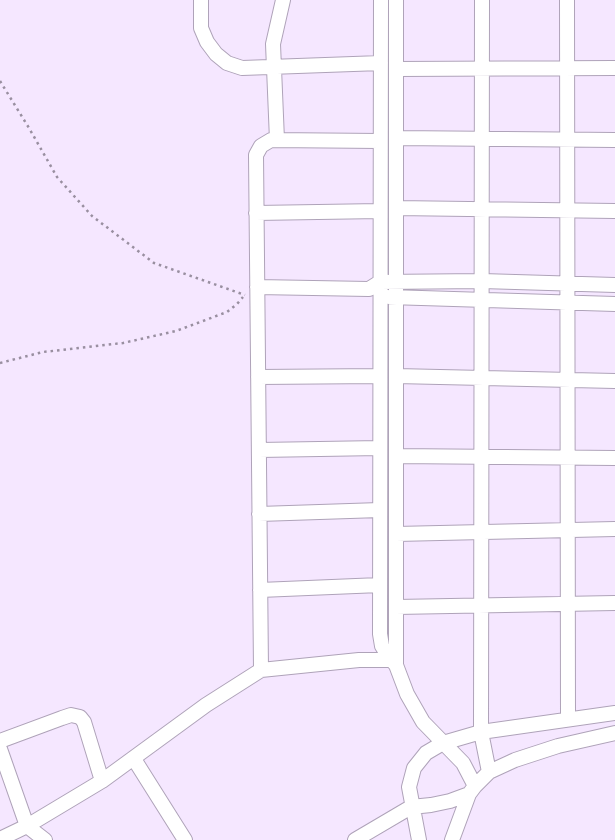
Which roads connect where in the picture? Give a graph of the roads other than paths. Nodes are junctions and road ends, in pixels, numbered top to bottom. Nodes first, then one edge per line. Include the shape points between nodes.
1 (201, 0) edge
2 (283, 0) edge
3 (381, 0) edge
4 (396, 0) edge
5 (482, 0) edge
6 (567, 0) edge
7 (381, 63) junction
8 (274, 68) junction
9 (567, 68) junction
10 (615, 68) edge
11 (396, 69) junction
12 (482, 69) junction
13 (396, 138) junction
14 (482, 138) junction
15 (567, 139) junction
16 (277, 140) junction
17 (615, 140) edge
18 (380, 141) junction
19 (396, 208) junction
20 (482, 209) junction
21 (567, 211) junction
22 (380, 212) junction
23 (615, 212) edge
24 (256, 213) junction
25 (396, 281) junction
26 (482, 281) junction
27 (567, 282) junction
28 (615, 285) edge
29 (376, 289) junction
30 (253, 294) junction
31 (396, 298) junction
32 (482, 299) junction
33 (567, 302) junction
34 (615, 304) edge
35 (380, 376) junction
36 (396, 376) junction
37 (258, 377) junction
38 (482, 378) junction
39 (567, 380) junction
40 (615, 381) edge
41 (380, 448) junction
42 (259, 450) junction
43 (396, 456) junction
44 (482, 457) junction
45 (567, 458) junction
46 (615, 458) edge
47 (380, 510) junction
48 (259, 514) junction
49 (615, 529) edge
50 (568, 530) junction
51 (482, 532) junction
52 (396, 534) junction
53 (380, 585) junction
54 (260, 590) junction
55 (615, 603) edge
56 (568, 604) junction
57 (482, 606) junction
58 (396, 607) junction
59 (394, 661) junction
60 (261, 670) junction
61 (615, 713) edge
62 (568, 718) junction
63 (482, 732) junction
64 (615, 733) edge
65 (0, 741) edge
66 (443, 743) junction
67 (0, 749) edge
68 (134, 759) junction
69 (490, 772) junction
70 (102, 781) junction
71 (472, 790) junction
72 (411, 806) junction
73 (27, 826) junction
74 (0, 839) edge
75 (46, 840) edge
76 (185, 840) edge
77 (355, 840) edge
78 (419, 840) edge
79 (452, 840) edge

1 - 8 street via 201,28 206,42 216,54 242,68
2 - 8 street via 273,44
3 - 7 street
4 - 11 street
5 - 12 street
6 - 9 street
7 - 8 street
7 - 18 street
8 - 16 street
9 - 10 street
9 - 12 street
9 - 15 street
11 - 12 street
11 - 13 street
12 - 14 street
13 - 14 street
13 - 19 street
14 - 15 street
14 - 20 street
15 - 17 street
15 - 21 street
16 - 18 street
16 - 24 street via 266,142 257,150
18 - 22 street
19 - 20 street
19 - 25 street
20 - 21 street
20 - 26 street
21 - 23 street
21 - 27 street
22 - 24 street
22 - 29 street
24 - 30 street
25 - 26 street
25 - 29 street
25 - 31 street
26 - 27 street
26 - 32 street
27 - 28 street
27 - 33 street
29 - 30 street
29 - 31 street
29 - 35 street
30 - 37 street
31 - 32 street
31 - 36 street
32 - 33 street
32 - 38 street
33 - 34 street
33 - 39 street
35 - 37 street
35 - 41 street
36 - 38 street
36 - 43 street
37 - 42 street
38 - 39 street
38 - 44 street
39 - 40 street
39 - 45 street
41 - 42 street
41 - 47 street
42 - 48 street
43 - 44 street
43 - 52 street
44 - 45 street
44 - 51 street
45 - 46 street
45 - 50 street
47 - 48 street
47 - 53 street
48 - 54 street
49 - 50 street
50 - 51 street
50 - 56 street
51 - 52 street
51 - 57 street
52 - 58 street
53 - 54 street
53 - 59 street via 382,646
54 - 60 street
55 - 56 street
56 - 57 street
56 - 62 street
57 - 58 street
57 - 63 street
58 - 59 street
59 - 60 street via 359,660
59 - 66 street via 423,722
60 - 68 street via 206,705
61 - 62 street
62 - 63 street
63 - 66 street
63 - 69 street
64 - 69 street via 549,749
65 - 70 street via 71,715 80,718
66 - 71 street via 463,763
66 - 72 street via 426,753 414,768 409,787
67 - 73 street
68 - 70 street
68 - 76 street
69 - 71 street
70 - 73 street
71 - 72 street via 440,803
71 - 79 street
72 - 77 street
72 - 78 street
73 - 74 street
73 - 75 street

